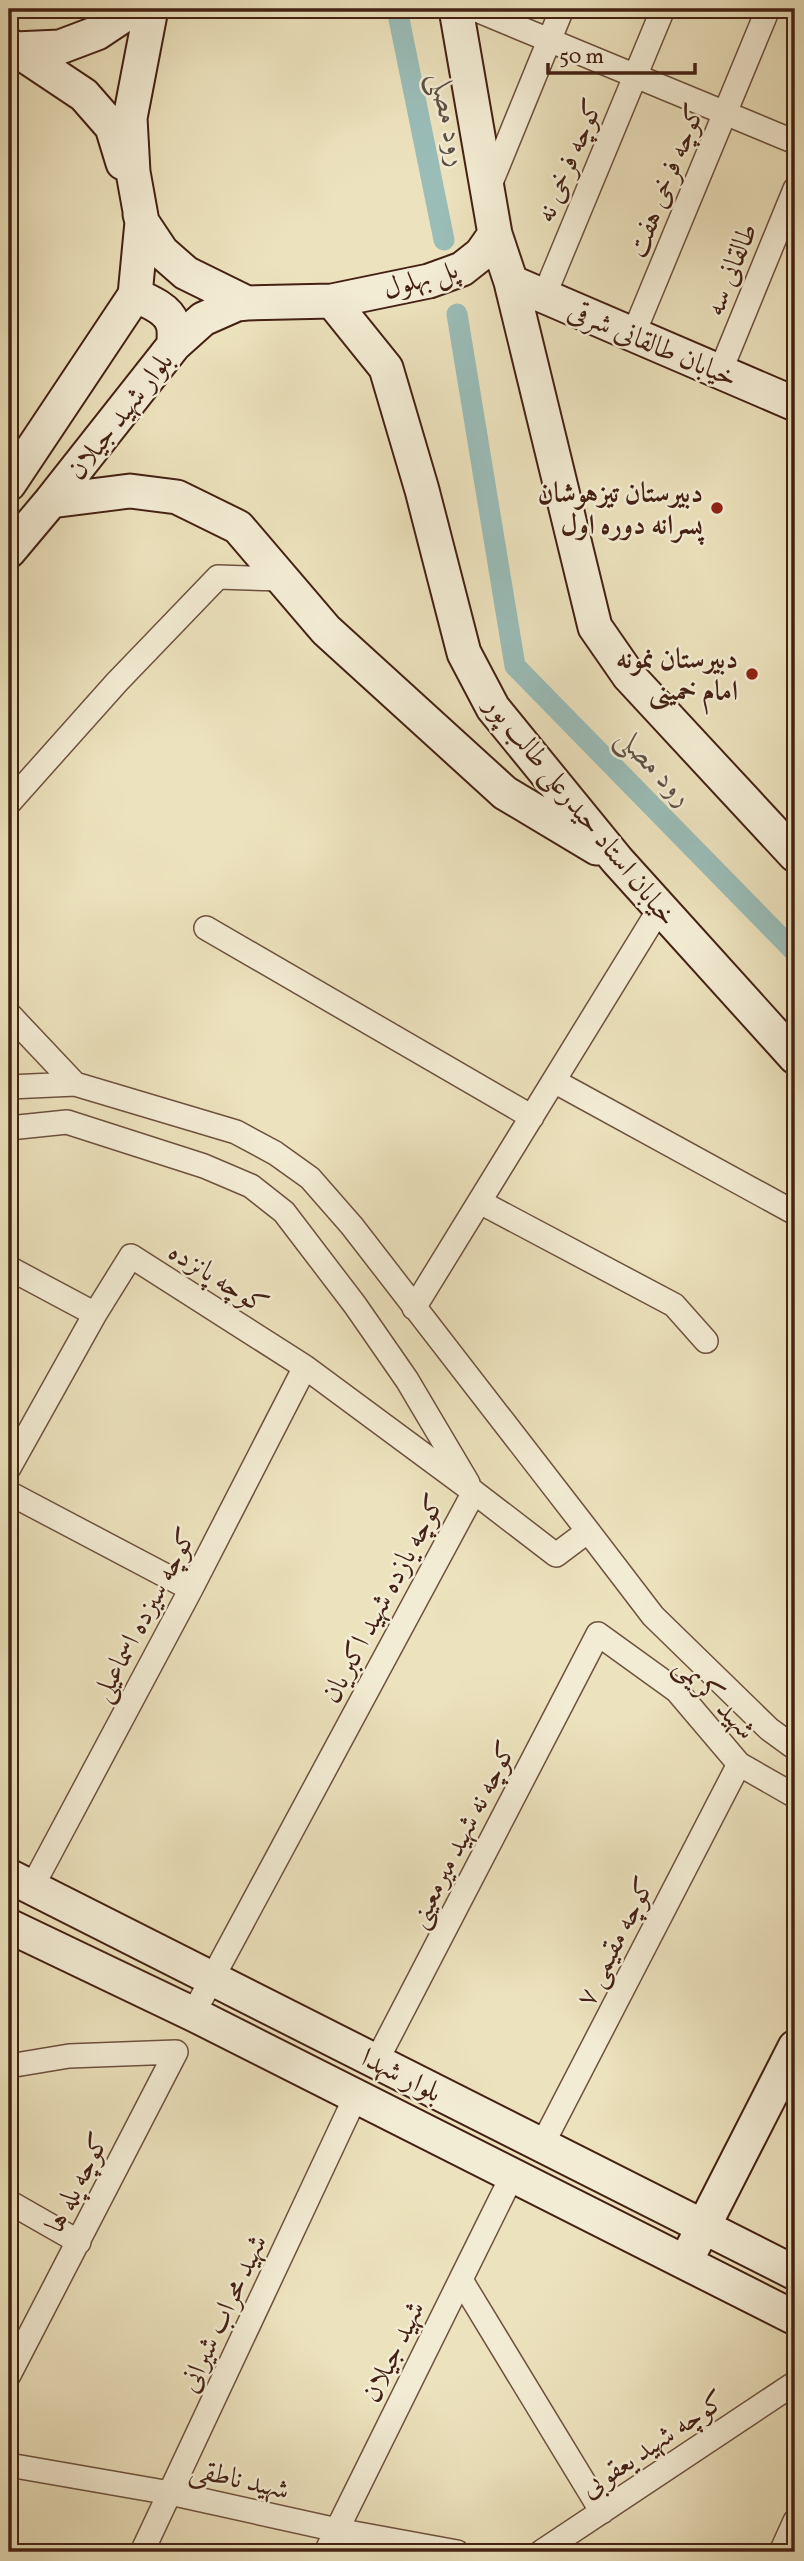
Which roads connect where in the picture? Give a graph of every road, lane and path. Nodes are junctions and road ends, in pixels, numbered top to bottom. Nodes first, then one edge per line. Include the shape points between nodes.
1 (132, 9) edge
2 (151, 9) edge
3 (456, 9) edge
4 (474, 9) edge
5 (562, 9) edge
6 (663, 9) edge
7 (768, 9) edge
8 (549, 40) junction
9 (12, 47) edge
10 (635, 76) junction
11 (725, 113) junction
12 (795, 142) edge
13 (795, 189) edge
14 (488, 190) junction
15 (142, 222) junction
16 (495, 234) junction
17 (511, 282) junction
18 (135, 295) junction
19 (544, 296) junction
20 (332, 301) junction
21 (247, 303) junction
22 (633, 335) junction
23 (174, 345) junction
24 (720, 372) junction
25 (795, 404) edge
26 (9, 484) edge
27 (51, 501) junction
28 (9, 551) edge
29 (282, 579) junction
30 (9, 803) edge
31 (795, 855) edge
32 (617, 860) junction
33 (660, 908) junction
34 (206, 928) dead end
35 (9, 1014) edge
36 (795, 1057) edge
37 (554, 1081) junction
38 (75, 1084) junction
39 (9, 1087) edge
40 (532, 1117) junction
41 (9, 1128) edge
42 (480, 1202) junction
43 (795, 1213) edge
44 (9, 1268) edge
45 (414, 1308) junction
46 (95, 1314) junction
47 (706, 1340) dead end
48 (305, 1367) junction
49 (10, 1463) edge
50 (474, 1492) junction
51 (9, 1493) edge
52 (588, 1531) junction
53 (191, 1589) junction
54 (598, 1634) joint
55 (795, 1748) edge
56 (738, 1764) junction
57 (795, 1796) edge
58 (20, 1882) edge
59 (10, 1928) edge
60 (212, 1977) junction
61 (193, 2014) junction
62 (795, 2047) edge
63 (376, 2062) junction
64 (9, 2066) edge
65 (355, 2098) junction
66 (542, 2146) junction
67 (512, 2176) junction
68 (9, 2203) edge
69 (703, 2228) junction
70 (79, 2242) junction
71 (685, 2261) junction
72 (795, 2273) edge
73 (461, 2280) junction
74 (795, 2318) edge
75 (11, 2365) edge
76 (795, 2383) edge
77 (9, 2465) edge
78 (170, 2493) junction
79 (602, 2512) junction
80 (795, 2521) edge
81 (337, 2530) junction
82 (142, 2552) edge
83 (326, 2552) edge
84 (457, 2552) edge
85 (541, 2552) edge
86 (781, 2552) edge

1 - 9 main road via 97,33 60,47
2 - 15 main road via 130,118
3 - 14 main road
4 - 8 street
5 - 8 street
6 - 10 street, کوچه فرخی نه
7 - 11 street, کوچه فرخی هفت
8 - 10 street
8 - 14 street
9 - 15 main road via 84,95 112,127
10 - 11 street
10 - 19 street, کوچه فرخی نه
11 - 12 street
11 - 22 street, کوچه فرخی هفت
13 - 24 street, طالقانی سه
14 - 16 main road
15 - 18 main road, بلوار شهید جیلان
15 - 21 main road via 162,252 186,274
16 - 17 main road
16 - 20 main road, پل بهلول via 481,254 462,269 429,281
17 - 19 main road, خیابان طالقانی شرقی
17 - 31 main road via 595,627 629,676
18 - 23 main road via 168,315
18 - 26 main road, بلوار شهید جیلان
19 - 22 main road, خیابان طالقانی شرقی
20 - 21 main road, پل بهلول
20 - 32 main road, خیابان استاد حیدرعلی طالب پور via 386,368 464,653 494,708
21 - 23 main road, بلوار شهید جیلان via 203,319
22 - 24 main road, خیابان طالقانی شرقی
23 - 27 main road, بلوار شهید جیلان
24 - 25 main road, خیابان طالقانی شرقی
27 - 28 main road, بلوار شهید جیلان
27 - 29 main road via 130,491 177,498 238,527
29 - 30 street via 218,577
29 - 32 main road via 326,630 505,793
32 - 33 main road, خیابان استاد حیدرعلی طالب پور
33 - 36 main road, خیابان استاد حیدرعلی طالب پور
33 - 37 street
34 - 40 street
35 - 38 street
37 - 40 street
37 - 43 street
38 - 39 street
38 - 45 street via 236,1132 275,1153 310,1178
40 - 42 street
41 - 50 street via 67,1122 251,1186 284,1212 355,1305 407,1380
42 - 45 street
42 - 47 street via 674,1305
44 - 46 street
45 - 52 street
46 - 48 street, کوچه پانزده via 131,1256
46 - 49 street, کوچه پانزده
48 - 50 street, کوچه پانزده
48 - 53 street, کوچه سیزده اسماعیلی
50 - 52 street, کوچه یازده شهید اکبریان via 556,1555
50 - 60 street, کوچه یازده شهید اکبریان
51 - 53 street
52 - 55 street via 653,1616 769,1729
53 - 58 street, کوچه سیزده اسماعیلی
54 - 56 street, شهید کریمی via 677,1691
54 - 63 street, کوچه نه شهید میرمعینی
56 - 57 street, شهید کریمی
56 - 66 street, کوچه مقیمی ۷
58 - 60 main road, بلوار شهدا
59 - 61 main road, بلوار شهدا
60 - 61 street, کوچه یازده شهید اکبریان
60 - 63 main road, بلوار شهدا
61 - 65 main road, بلوار شهدا
62 - 69 main road
63 - 66 main road, بلوار شهدا
64 - 70 street, کوچه پله ها via 69,2056 176,2052
65 - 67 main road, بلوار شهدا
65 - 78 street, شهید محراب شیرانی
66 - 69 main road, بلوار شهدا
67 - 71 main road, بلوار شهدا
67 - 73 street, شهید جیلان
68 - 70 street
69 - 71 main road
69 - 72 main road, بلوار شهدا
70 - 75 street, کوچه پله ها
71 - 74 main road, بلوار شهدا
73 - 79 street
73 - 81 street, شهید جیلان
76 - 79 street, کوچه شهید یعقوبی
77 - 78 street, شهید ناطقی
78 - 81 street, شهید ناطقی
78 - 82 street, شهید محراب شیرانی
79 - 85 street, کوچه شهید یعقوبی
80 - 86 street
81 - 83 street, شهید جیلان
81 - 84 street, شهید ناطقی

